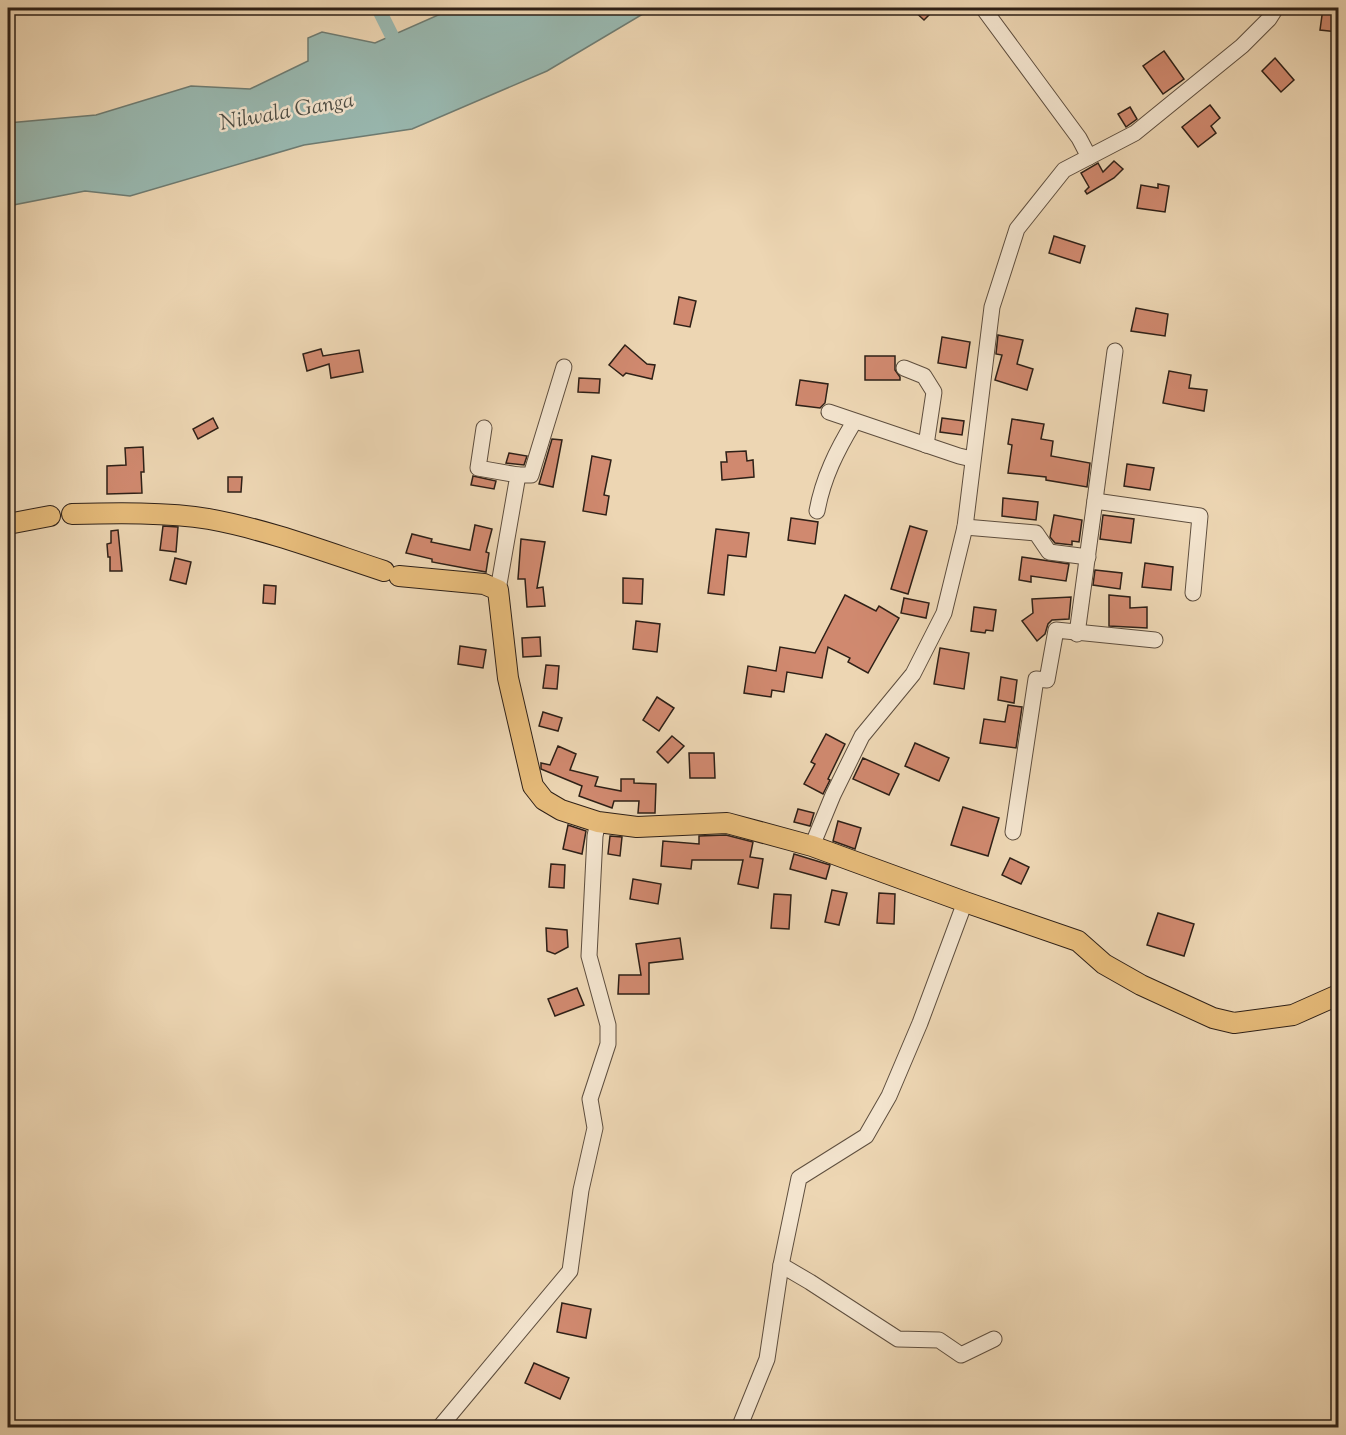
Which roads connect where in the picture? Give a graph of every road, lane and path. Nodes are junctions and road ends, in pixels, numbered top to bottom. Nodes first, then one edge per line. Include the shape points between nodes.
1 (983, 8) edge
2 (1276, 8) edge
3 (1089, 157) junction
4 (1115, 351) dead end
5 (564, 367) dead end
6 (904, 369) dead end
7 (830, 412) dead end
8 (854, 422) junction
9 (484, 428) dead end
10 (926, 445) junction
11 (972, 459) junction
12 (518, 475) junction
13 (1095, 501) junction
14 (817, 511) dead end
15 (72, 514) joint
16 (50, 516) joint
17 (8, 524) edge
18 (964, 527) junction
19 (1088, 557) junction
20 (498, 590) junction
21 (1193, 593) dead end
22 (1077, 633) junction
23 (1155, 640) dead end
24 (598, 822) junction
25 (1013, 832) dead end
26 (812, 846) junction
27 (965, 903) junction
28 (1338, 995) edge
29 (781, 1265) junction
30 (994, 1339) dead end
31 (439, 1428) edge
32 (739, 1428) edge

1 - 3 street
2 - 3 street via 1242,46 1135,133
3 - 11 street via 1064,170 1017,229 992,307
4 - 13 street
5 - 12 street via 531,475
6 - 10 street via 924,376 934,392
7 - 8 street
8 - 10 street
8 - 14 street via 838,448
9 - 12 street via 478,468
10 - 11 street
11 - 18 street
12 - 20 street
13 - 19 street
13 - 21 street via 1200,516
15 - 16 street
15 - 20 main road via 128,513 206,519 250,528 392,574 484,584
16 - 17 main road
18 - 19 street via 1036,533 1049,552
18 - 26 street via 944,613 913,674 862,736
19 - 22 street
20 - 24 main road via 508,678 533,786 544,800 561,810
22 - 23 street
22 - 25 street via 1056,630 1047,680 1036,680
24 - 26 main road via 638,827 727,823
24 - 31 street via 589,956 608,1025 608,1044 591,1099 596,1128 581,1190 570,1271
26 - 27 main road
27 - 28 main road via 1078,941 1104,964 1141,985 1213,1018 1233,1023 1293,1014
27 - 29 street via 889,1096 866,1136 799,1178
29 - 30 street via 898,1339 939,1340 961,1355
29 - 32 street via 767,1359

